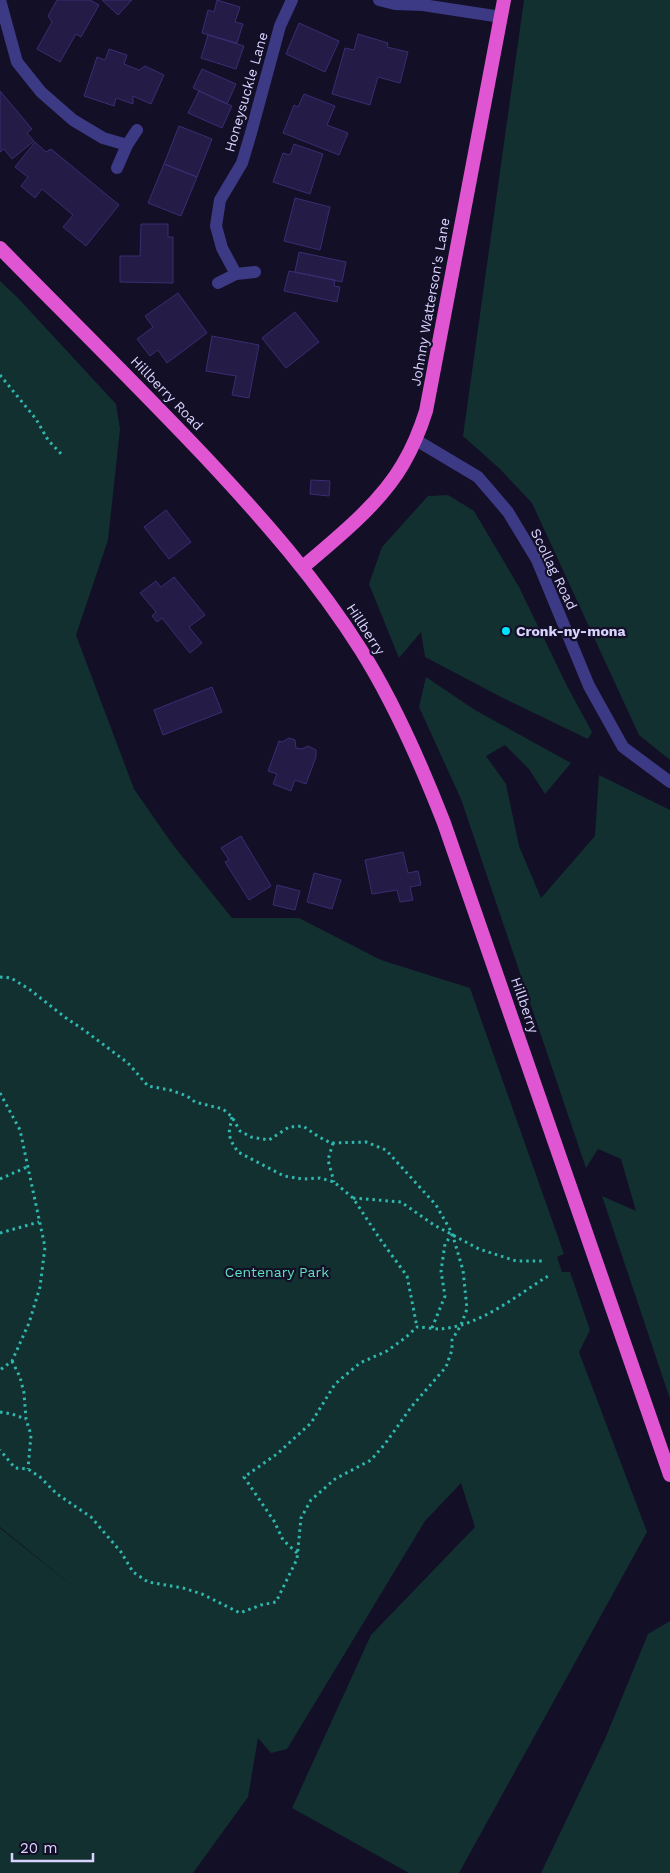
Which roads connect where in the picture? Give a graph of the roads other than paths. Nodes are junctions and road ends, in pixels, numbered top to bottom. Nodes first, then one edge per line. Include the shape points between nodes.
1 (0, 0) edge
2 (292, 0) edge
3 (379, 0) edge
4 (504, 0) edge
5 (501, 17) junction
6 (137, 130) dead end
7 (127, 146) junction
8 (117, 168) dead end
9 (0, 248) edge
10 (255, 272) dead end
11 (236, 274) junction
12 (218, 283) dead end
13 (416, 440) junction
14 (303, 567) junction
15 (670, 782) edge
16 (670, 1475) edge

1 - 7 street via 17,62 41,92 73,120 103,138
2 - 11 street, Honeysuckle Lane via 280,26 242,163 220,200 216,226 222,248
3 - 5 street
4 - 5 highway, Johnny Watterson's Lane
5 - 13 highway, Johnny Watterson's Lane via 426,411
6 - 7 street
7 - 8 street
9 - 14 highway, Hillberry Road via 160,409 253,508
10 - 11 street
11 - 12 street
13 - 14 highway, Johnny Watterson's Lane via 402,466 380,495
13 - 15 street, Scollag Road via 478,477 508,512 537,560 589,686 623,747
14 - 16 highway, Hillberry via 362,650 424,772

